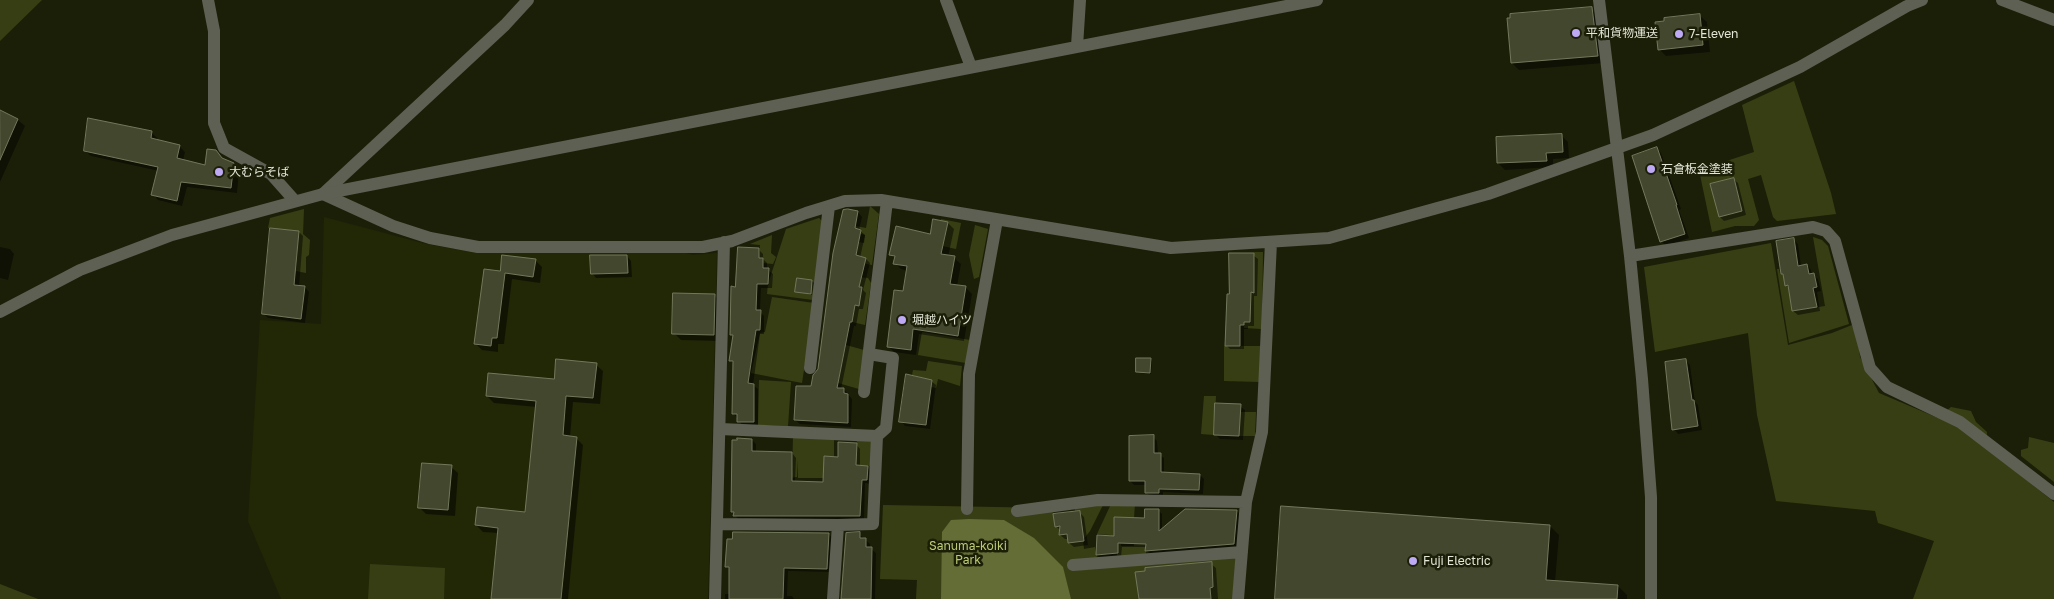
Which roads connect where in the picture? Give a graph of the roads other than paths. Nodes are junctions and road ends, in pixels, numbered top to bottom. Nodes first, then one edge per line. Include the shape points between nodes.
1 (208, 0) edge
2 (528, 0) edge
3 (946, 0) edge
4 (1080, 0) edge
5 (1317, 0) edge
6 (1599, 0) edge
7 (1922, 0) edge
8 (2002, 0) edge
9 (2054, 20) edge
10 (1077, 46) junction
11 (971, 67) junction
12 (1617, 149) junction
13 (324, 194) junction
14 (295, 201) junction
15 (887, 201) junction
16 (829, 206) junction
17 (997, 220) junction
18 (724, 242) junction
19 (1271, 242) junction
20 (1630, 256) junction
21 (0, 312) edge
22 (869, 354) junction
23 (810, 368) dead end
24 (864, 392) dead end
25 (720, 429) junction
26 (877, 436) junction
27 (2054, 494) edge
28 (1246, 502) junction
29 (967, 508) dead end
30 (1017, 511) dead end
31 (717, 524) junction
32 (838, 525) junction
33 (1242, 552) junction
34 (1073, 565) dead end
35 (715, 599) edge
36 (833, 599) edge
37 (1238, 599) edge
38 (1651, 599) edge

1 - 14 street via 214,31 214,123 224,148 271,174
2 - 13 street
3 - 11 street
4 - 10 street
5 - 10 street
6 - 12 street
7 - 12 street via 1800,67
8 - 9 street
10 - 11 street
11 - 13 street
12 - 19 street via 1488,194 1329,238
12 - 20 street
13 - 14 street
13 - 18 street via 393,226 430,238 478,247 703,247
14 - 21 street via 172,235 80,270
15 - 16 street via 845,201
15 - 17 street
15 - 22 street
16 - 18 street
16 - 23 street
17 - 19 street via 1171,248
17 - 29 street via 969,374
18 - 25 street
19 - 28 street via 1262,432
20 - 27 street via 1813,227 1826,231 1835,241 1870,368 1887,387 1960,422
20 - 38 street via 1651,498
22 - 24 street
22 - 26 street via 893,358 886,428
25 - 26 street
25 - 31 street
26 - 32 street via 872,524
28 - 30 street via 1098,500
28 - 33 street
31 - 32 street
31 - 35 street
32 - 36 street
33 - 34 street
33 - 37 street

